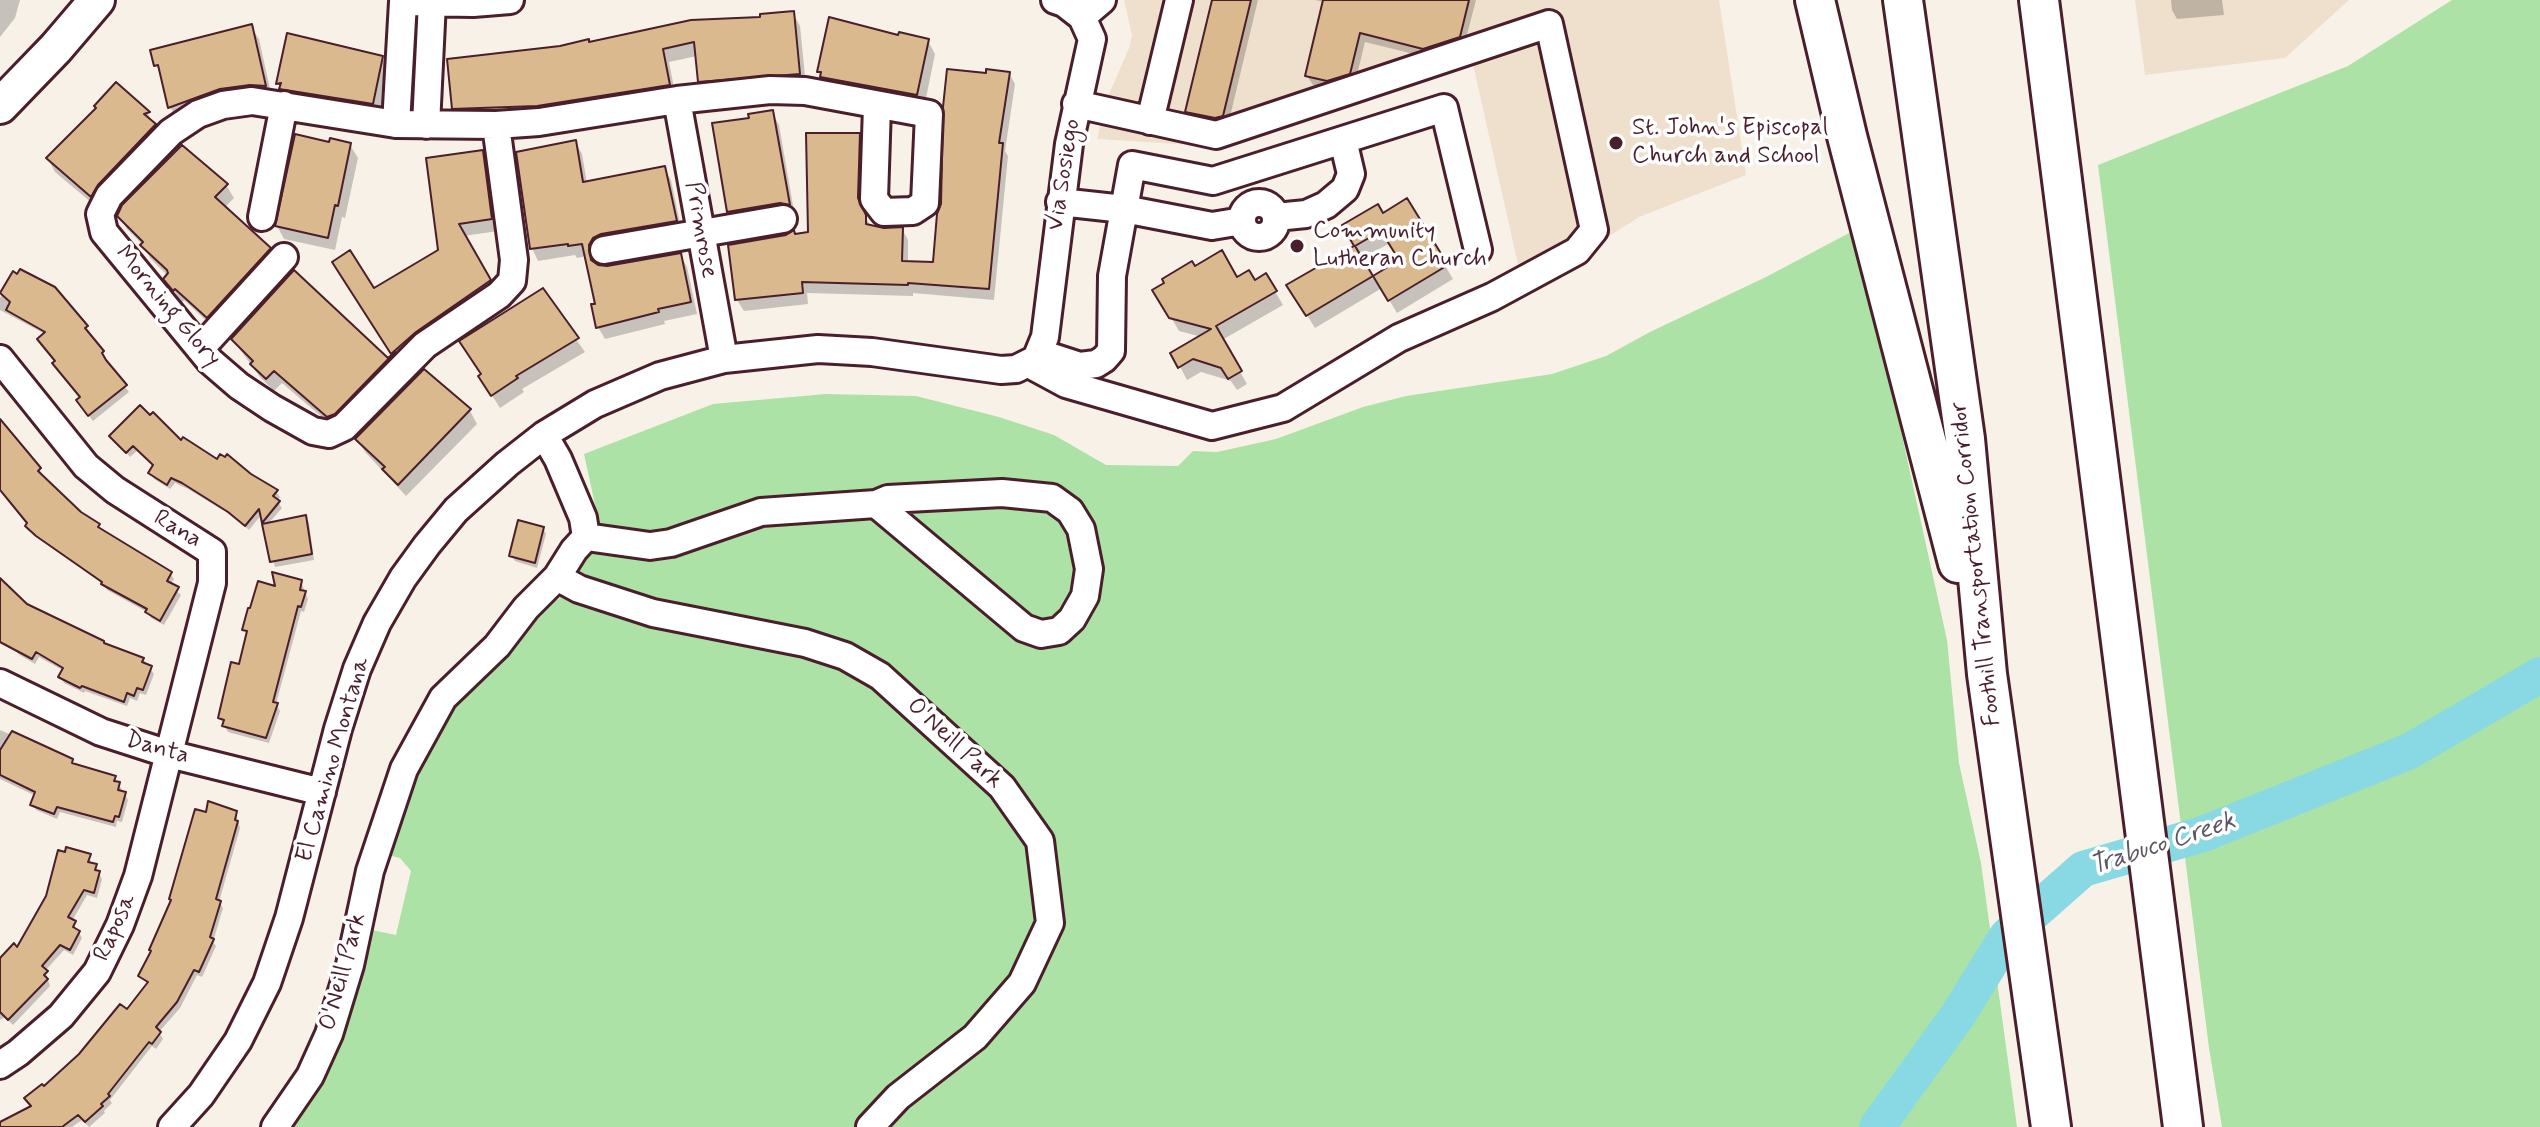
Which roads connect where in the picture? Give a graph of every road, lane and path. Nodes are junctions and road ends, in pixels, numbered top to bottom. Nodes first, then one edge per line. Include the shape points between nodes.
1 (97, 0) edge
2 (510, 0) edge
3 (1055, 0) edge
4 (1179, 0) edge
5 (1815, 0) edge
6 (1903, 0) edge
7 (2039, 0) edge
8 (397, 1) edge
9 (432, 2) junction
10 (1092, 8) edge
11 (677, 100) junction
12 (1076, 104) junction
13 (284, 105) junction
14 (0, 106) edge
15 (877, 106) dead end
16 (1150, 121) junction
17 (396, 124) junction
18 (426, 125) junction
19 (496, 125) junction
20 (1343, 140) junction
21 (1060, 202) junction
22 (1124, 209) junction
23 (262, 217) dead end
24 (783, 219) dead end
25 (699, 232) junction
26 (604, 250) dead end
27 (1478, 250) dead end
28 (284, 257) dead end
29 (200, 349) junction
30 (1038, 351) junction
31 (0, 359) edge
32 (724, 359) junction
33 (544, 435) junction
34 (876, 504) junction
35 (586, 537) junction
36 (557, 577) junction
37 (1987, 674) junction
38 (0, 683) edge
39 (169, 754) junction
40 (322, 792) junction
41 (0, 1065) edge
42 (172, 1127) edge
43 (275, 1127) edge
44 (870, 1127) edge
45 (2051, 1127) edge
46 (2183, 1127) edge

1 - 14 main road
2 - 9 street
3 - 10 street
4 - 16 street
5 - 37 highway
6 - 37 highway, Foothill Transportation Corridor via 1965,439
7 - 46 highway
8 - 9 street
8 - 17 street
9 - 18 street
10 - 12 street, Via Sosiego via 1092,39
11 - 15 street, Morning Glory via 805,91
11 - 19 street, Morning Glory
11 - 25 street, Primrose
12 - 16 street
12 - 21 street, Via Sosiego
13 - 17 street, Morning Glory
13 - 23 street
13 - 29 street, Morning Glory via 252,101 198,114 171,132 109,196 100,214 104,232
16 - 30 street via 1216,135 1549,24 1594,230 1577,251 1492,297 1399,338 1283,408 1212,426 1066,384
17 - 18 street, Morning Glory
18 - 19 street, Morning Glory
19 - 29 street, Morning Glory via 514,260 512,281 425,345 344,427 329,434 313,431 239,386
20 - 22 street via 1213,181 1132,165
20 - 22 street via 1351,174 1345,189 1306,214 1276,217 1259,203 1244,211 1242,221 1212,226
20 - 27 street via 1444,108
21 - 22 street
21 - 30 street, Via Sosiego
22 - 30 street via 1112,276 1111,351 1096,364 1080,366
24 - 25 street
25 - 26 street
25 - 32 street, Primrose
28 - 29 street
30 - 32 street, El Camino Montana via 1001,370 818,349
31 - 39 street, Rana via 86,466 212,552 212,583
32 - 33 street, El Camino Montana via 660,376 595,404
33 - 35 street via 583,518
33 - 40 street, El Camino Montana via 456,510 403,578 357,669
34 - 34 street via 1024,628 1041,634 1059,631 1085,596 1089,569 1081,529 1070,511 1052,498 1002,493
34 - 35 street via 761,512 650,546
35 - 36 street, O'Neill Park
36 - 43 street, O'Neill Park via 443,698 404,769 370,871 329,1034 310,1076
36 - 44 street, O'Neill Park via 639,609 845,656 880,676 1002,787 1040,841 1050,923 1022,983 975,1037 898,1097
37 - 45 highway, Foothill Transportation Corridor
38 - 39 street, Danta via 101,732
39 - 40 street, Danta
39 - 41 street, Raposa via 138,876 97,972 61,1016
40 - 42 street, El Camino Montana via 279,951 254,1012 201,1095

